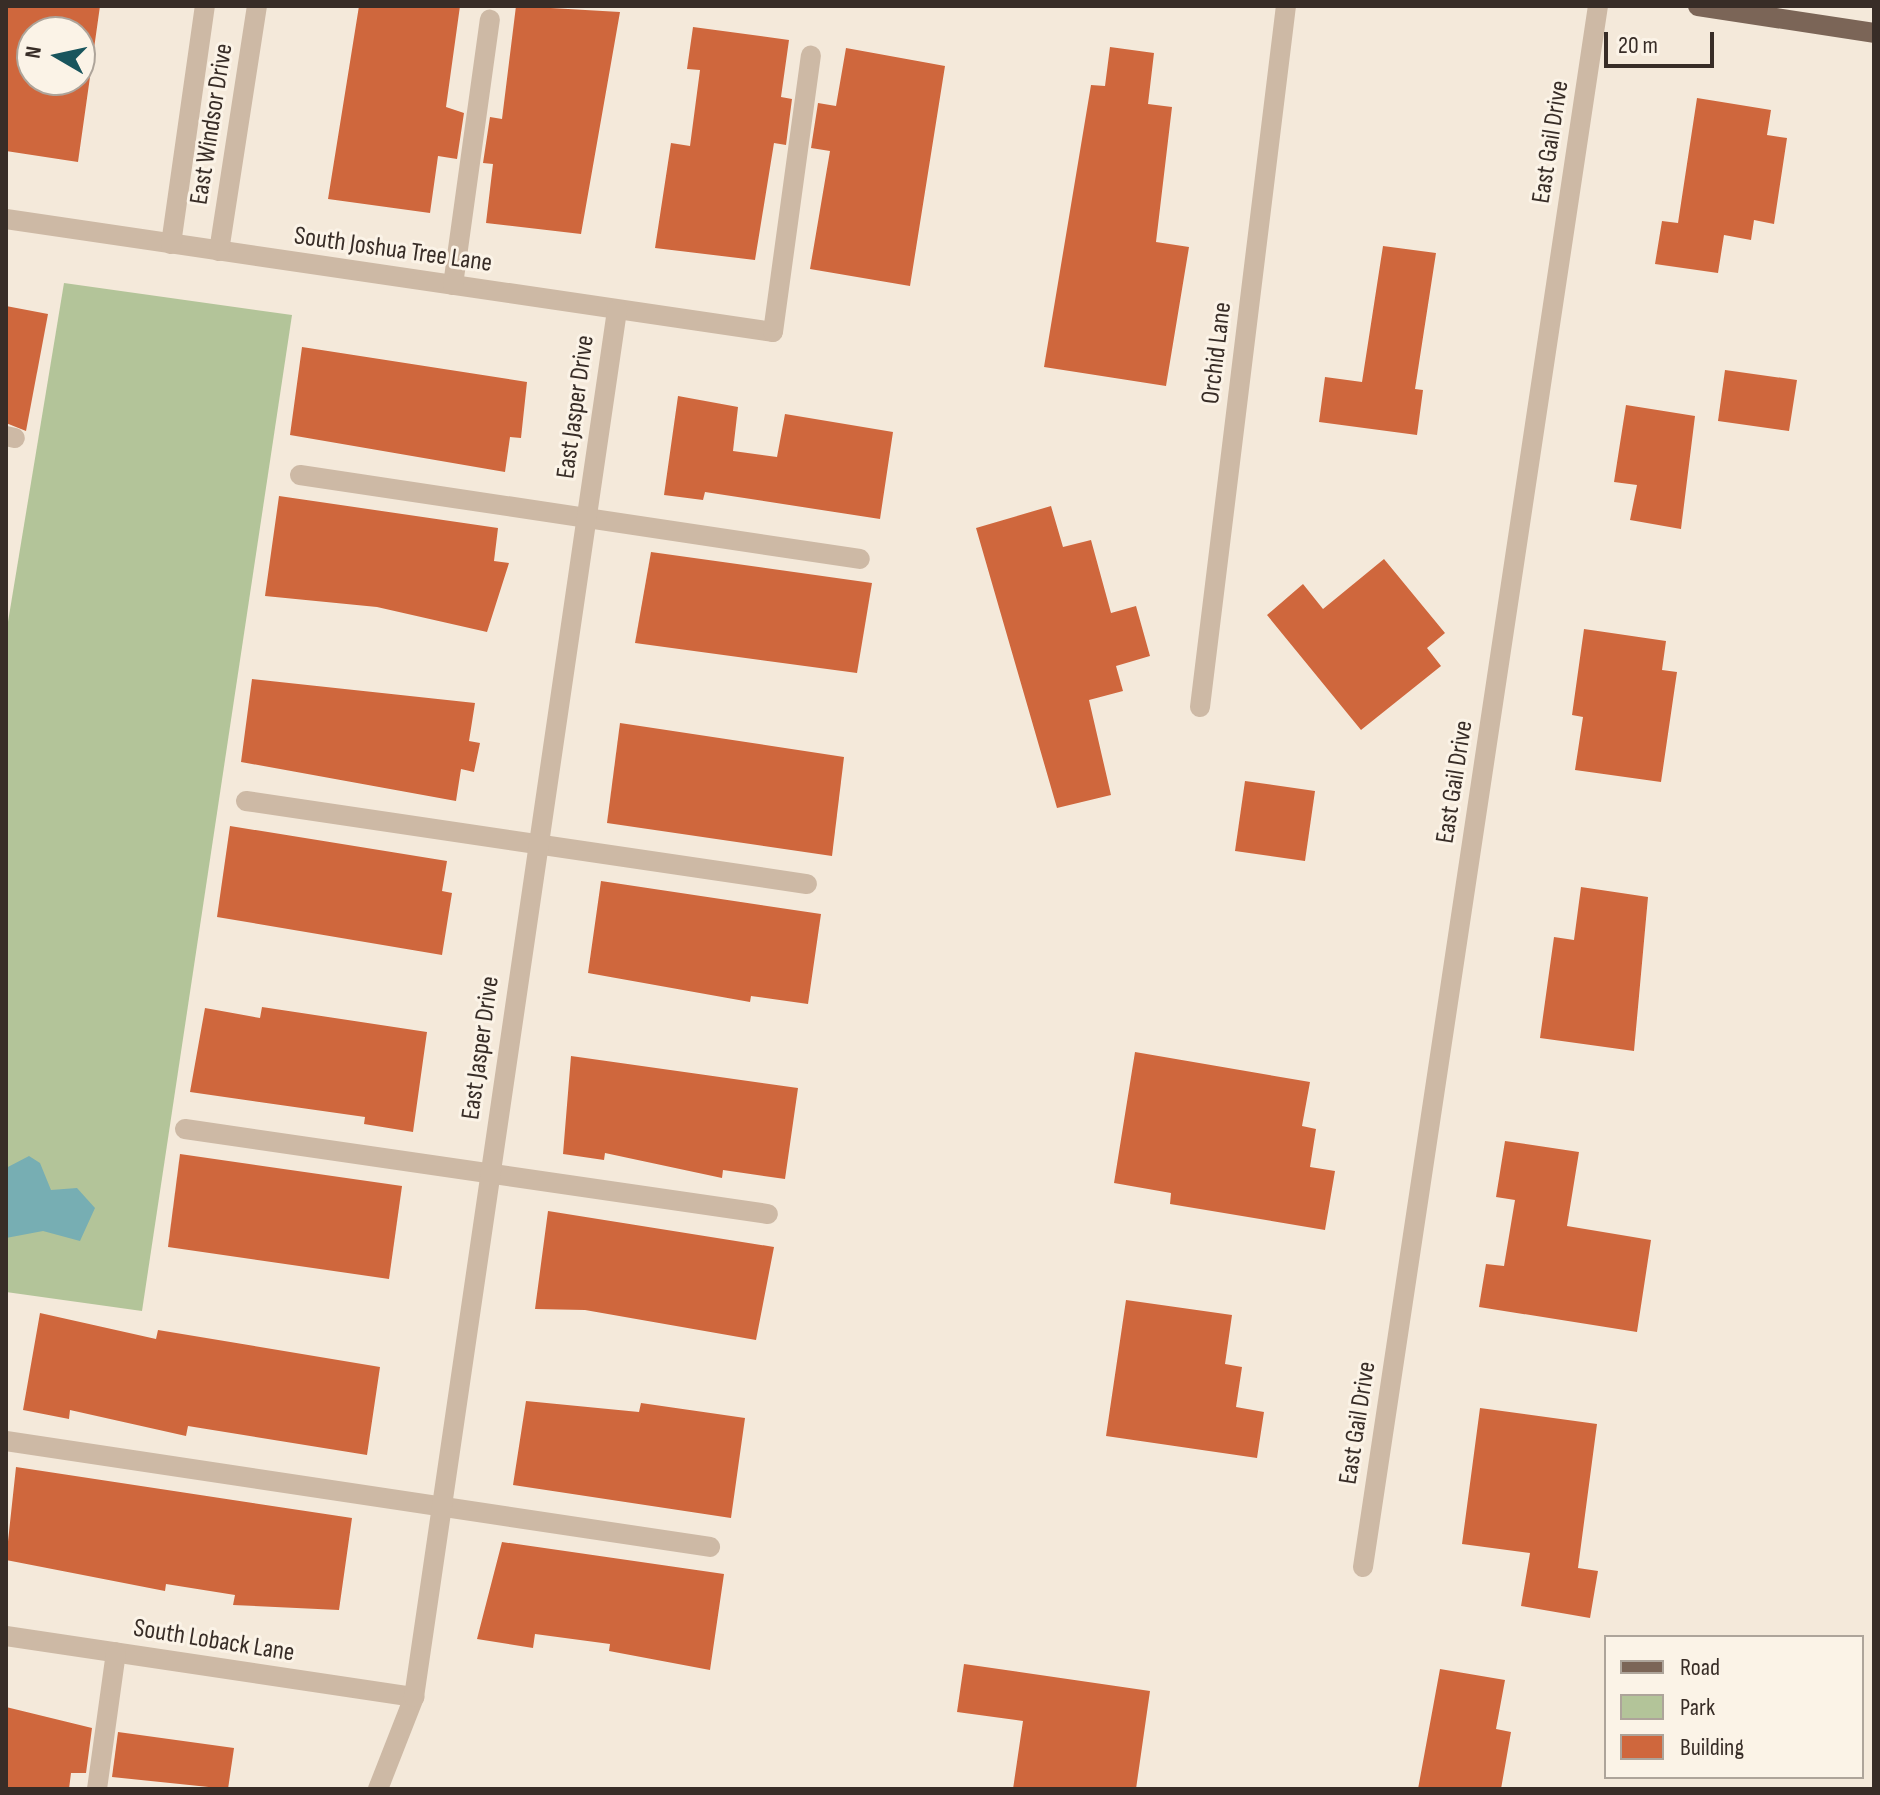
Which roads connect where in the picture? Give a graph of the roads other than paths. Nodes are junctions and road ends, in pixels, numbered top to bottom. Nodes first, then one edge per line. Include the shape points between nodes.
1 (205, 6) edge
2 (257, 6) edge
3 (1286, 6) edge
4 (1598, 6) edge
5 (1698, 6) edge
6 (490, 20) dead end
7 (1874, 33) edge
8 (811, 56) dead end
9 (6, 219) edge
10 (171, 244) junction
11 (219, 251) junction
12 (453, 285) junction
13 (617, 310) junction
14 (300, 475) dead end
15 (586, 516) junction
16 (860, 559) dead end
17 (1200, 707) dead end
18 (246, 801) dead end
19 (537, 846) junction
20 (807, 884) dead end
21 (185, 1129) dead end
22 (488, 1175) junction
23 (768, 1214) dead end
24 (6, 1441) edge
25 (440, 1507) junction
26 (710, 1547) dead end
27 (1363, 1567) dead end
28 (6, 1636) edge
29 (116, 1652) junction
30 (414, 1697) junction
31 (97, 1789) edge
32 (378, 1789) edge

1 - 10 street, East Windsor Drive
2 - 11 street, East Windsor Drive
3 - 17 street, Orchid Lane
4 - 27 street, East Gail Drive
5 - 7 main road
6 - 12 street
8 - 13 street, South Joshua Tree Lane via 773,332
9 - 10 street, South Joshua Tree Lane
10 - 11 street, South Joshua Tree Lane
11 - 12 street, South Joshua Tree Lane
12 - 13 street, South Joshua Tree Lane
13 - 15 street, East Jasper Drive
14 - 15 street
15 - 16 street
15 - 19 street, East Jasper Drive
18 - 19 street
19 - 20 street
19 - 22 street, East Jasper Drive
21 - 22 street
22 - 23 street
22 - 25 street, East Jasper Drive
24 - 25 street
25 - 26 street
25 - 30 street, East Jasper Drive
28 - 29 street, South Loback Lane
29 - 30 street, South Loback Lane
29 - 31 street
30 - 32 street, East Jasper Drive

